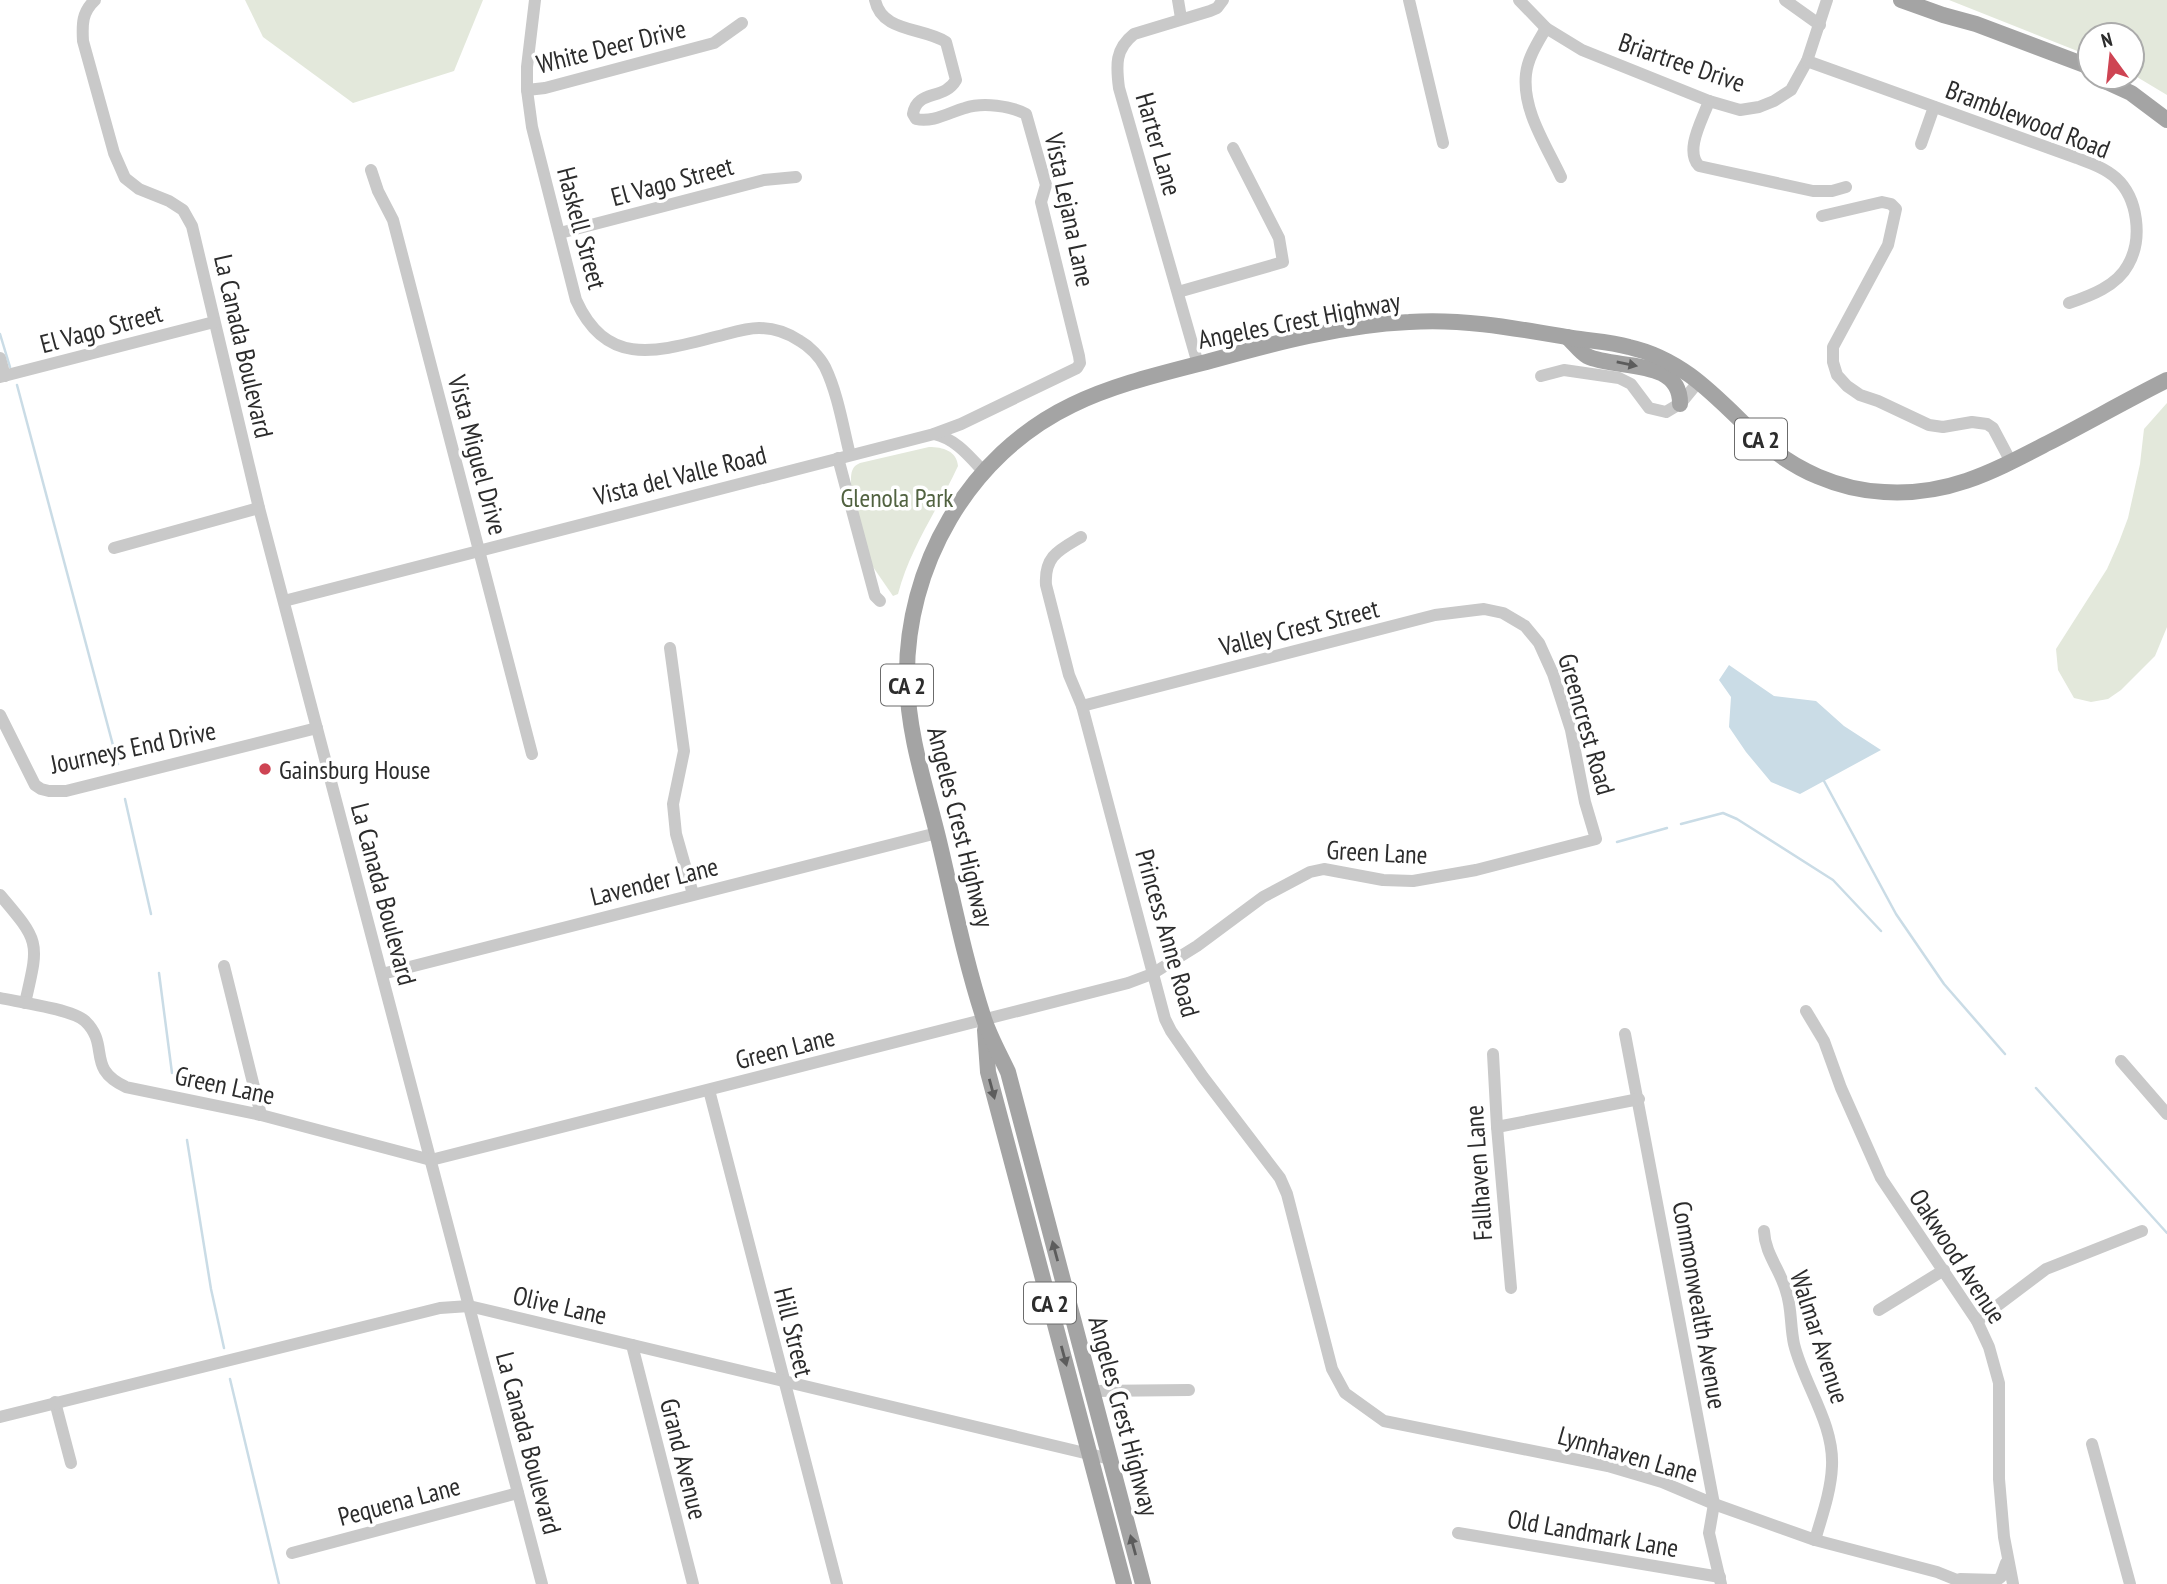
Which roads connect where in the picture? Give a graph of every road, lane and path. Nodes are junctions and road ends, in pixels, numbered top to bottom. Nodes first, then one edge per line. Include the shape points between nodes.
1 (535, 0) edge
2 (875, 0) edge
3 (1178, 0) edge
4 (1223, 0) edge
5 (1409, 0) edge
6 (1519, 0) edge
7 (1785, 0) edge
8 (1827, 0) edge
9 (1900, 0) edge
10 (91, 4) edge
11 (1943, 15) junction
12 (1181, 18) junction
13 (742, 23) dead end
14 (1820, 25) junction
15 (1546, 28) junction
16 (1807, 61) junction
17 (2076, 62) edge
18 (2076, 70) edge
19 (527, 90) junction
20 (2127, 91) edge
21 (2145, 91) edge
22 (1709, 101) junction
23 (2167, 106) edge
24 (1934, 107) junction
25 (2167, 120) edge
26 (1443, 143) dead end
27 (1921, 144) dead end
28 (1233, 148) dead end
29 (371, 170) dead end
30 (796, 177) dead end
31 (1561, 177) dead end
32 (1846, 187) dead end
33 (1822, 216) dead end
34 (560, 233) junction
35 (1178, 292) junction
36 (2069, 303) dead end
37 (214, 322) junction
38 (1567, 337) junction
39 (0, 358) edge
40 (1198, 364) junction
41 (1077, 368) joint
42 (1541, 376) dead end
43 (3, 377) edge
44 (2165, 378) edge
45 (1699, 381) junction
46 (1680, 404) junction
47 (934, 433) junction
48 (844, 456) junction
49 (2011, 463) junction
50 (984, 472) junction
51 (259, 508) junction
52 (1081, 537) dead end
53 (114, 548) dead end
54 (480, 550) junction
55 (284, 601) junction
56 (880, 601) dead end
57 (1525, 626) joint
58 (670, 648) dead end
59 (1082, 706) junction
60 (0, 715) edge
61 (317, 728) junction
62 (532, 754) dead end
63 (937, 833) junction
64 (1596, 839) joint
65 (693, 894) junction
66 (0, 895) edge
67 (224, 966) dead end
68 (382, 974) junction
69 (1152, 974) junction
70 (0, 998) edge
71 (25, 1003) junction
72 (1805, 1011) dead end
73 (985, 1021) junction
74 (1625, 1034) dead end
75 (1493, 1054) dead end
76 (2121, 1061) dead end
77 (709, 1090) junction
78 (1639, 1099) junction
79 (2167, 1113) edge
80 (261, 1115) junction
81 (1497, 1127) junction
82 (431, 1160) junction
83 (1764, 1231) dead end
84 (2142, 1231) dead end
85 (1944, 1270) junction
86 (1510, 1288) dead end
87 (469, 1306) junction
88 (1879, 1310) dead end
89 (1977, 1321) junction
90 (632, 1345) junction
91 (1332, 1369) joint
92 (783, 1381) junction
93 (1189, 1390) dead end
94 (1092, 1391) junction
95 (55, 1402) junction
96 (0, 1417) edge
97 (2092, 1444) dead end
98 (1090, 1455) junction
99 (1110, 1459) junction
100 (71, 1463) dead end
101 (518, 1493) junction
102 (1714, 1504) junction
103 (1458, 1533) dead end
104 (1815, 1540) junction
105 (292, 1553) dead end
106 (2007, 1555) junction
107 (1720, 1581) edge
108 (1964, 1582) edge
109 (542, 1584) edge
110 (692, 1584) edge
111 (837, 1584) edge
112 (1124, 1584) edge
113 (1143, 1584) edge
114 (2013, 1584) edge
115 (2130, 1584) edge

1 - 19 street, Haskell Street
2 - 41 street, Vista Lejana Lane via 886,19 946,42 956,80 942,94 922,98 914,106 916,119 925,121 970,106 1014,108 1026,114 1046,185 1041,202 1079,356
3 - 12 street
4 - 12 street, Harter Lane via 1210,11
5 - 26 street
6 - 15 street, Briartree Drive
7 - 14 street
8 - 14 street, Briartree Drive
9 - 11 main road
10 - 37 street, La Canada Boulevard via 82,22 83,41 114,153 132,184 169,201 188,216
11 - 17 main road
11 - 18 main road via 1974,32
12 - 35 street, Harter Lane via 1134,34 1118,53 1117,69
13 - 19 street, White Deer Drive via 714,43
14 - 16 street, Briartree Drive
15 - 22 street, Briartree Drive via 1582,50
15 - 31 street via 1532,53 1526,91 1529,108
16 - 22 street, Briartree Drive via 1791,90 1774,101 1740,110
16 - 24 street, Bramblewood Road
19 - 34 street, Haskell Street
20 - 25 main road
21 - 23 main road
22 - 32 street via 1693,147 1693,160 1699,166 1813,191
24 - 27 street
24 - 36 street, Bramblewood Road via 2099,167 2128,195 2136,231 2128,266 2104,288
28 - 35 street via 1279,238 1283,262
29 - 54 street, Vista Miguel Drive via 393,220
30 - 34 street, El Vago Street via 764,180
33 - 49 street via 1888,202 1896,209 1888,245 1833,347 1837,375 1860,395 1929,425 1987,424
34 - 48 street, Haskell Street via 583,316 605,340 620,348 656,351 759,328 804,343 825,368
35 - 40 street, Harter Lane
37 - 43 street, El Vago Street
37 - 51 street, La Canada Boulevard
38 - 40 main road, Angeles Crest Highway / CA 2 via 1420,321 1302,338
38 - 45 main road, Angeles Crest Highway / CA 2 via 1629,346 1678,365
38 -> 46 main road via 1587,356 1642,367 1673,380 1680,391
39 - 43 street
40 - 50 main road, Angeles Crest Highway / CA 2 via 1071,405 1028,433
41 - 47 street, Vista del Valle Road
42 - 46 street via 1564,370 1619,378 1631,384 1649,408 1666,412
44 - 49 main road, Angeles Crest Highway / CA 2
45 - 46 street
45 - 49 main road, Angeles Crest Highway / CA 2 via 1776,452 1814,475 1851,488 1929,492 1972,481
47 - 48 street, Vista del Valle Road
47 - 50 street via 959,445
48 - 54 street, Vista del Valle Road
48 - 56 street, Haskell Street via 875,596
50 - 63 main road, Angeles Crest Highway / CA 2 via 937,539 911,617 907,682 911,723
51 - 53 street
51 - 55 street, La Canada Boulevard
52 - 59 street, Princess Anne Road via 1059,551 1045,570 1069,675
54 - 55 street, Vista del Valle Road
54 - 62 street, Vista Miguel Drive
55 - 61 street, La Canada Boulevard
57 - 59 street, Valley Crest Street via 1503,613 1483,609 1435,615
57 - 64 street, Greencrest Road via 1546,654 1553,674
58 - 65 street via 684,751 673,804 676,834
59 - 69 street, Princess Anne Road
60 - 61 street, Journeys End Drive via 35,785 49,792
61 - 68 street, La Canada Boulevard
63 - 65 street, Lavender Lane
63 - 73 main road, Angeles Crest Highway / CA 2
64 - 69 street, Green Lane via 1413,881 1324,869 1310,872 1280,886
65 - 68 street, Lavender Lane
66 - 71 street via 33,937 34,962
67 - 80 street
68 - 82 street, La Canada Boulevard
69 - 73 street, Green Lane
69 - 91 street, Princess Anne Road via 1171,1031 1280,1178
70 - 71 street, Green Lane
71 - 80 street, Green Lane via 86,1022 95,1034 103,1070 111,1080
72 - 85 street, Oakwood Avenue via 1824,1041 1881,1178
73 - 77 street, Green Lane
94 -> 73 main road, Angeles Crest Highway / CA 2 via 1008,1072
73 -> 98 main road, Angeles Crest Highway / CA 2 via 988,1072
74 - 78 street, Commonwealth Avenue
75 - 81 street, Fallhaven Lane
76 - 79 street
77 - 82 street, Green Lane
77 - 92 street, Hill Street
78 - 81 street
78 - 102 street, Commonwealth Avenue
80 - 82 street, Green Lane
81 - 86 street, Fallhaven Lane
82 - 87 street, La Canada Boulevard
83 - 104 street, Walmar Avenue via 1764,1242 1786,1289 1793,1342 1829,1437 1832,1466
84 - 89 street via 2046,1269
85 - 88 street
85 - 89 street, Oakwood Avenue
87 - 90 street, Olive Lane
87 - 95 street, Olive Lane via 440,1308
87 - 101 street, La Canada Boulevard
89 - 106 street, Oakwood Avenue via 1999,1383 1999,1479
90 - 92 street, Olive Lane
90 - 110 street, Grand Avenue
91 - 102 street, Lynnhaven Lane via 1345,1393 1384,1421 1608,1466
92 - 98 street, Olive Lane
92 - 111 street, Hill Street
93 - 94 street
94 - 99 main road, Angeles Crest Highway / CA 2
95 - 96 street, Olive Lane
95 - 100 street
97 - 115 street
98 - 99 street, Olive Lane
98 - 112 main road, Angeles Crest Highway / CA 2
113 -> 99 main road, Angeles Crest Highway / CA 2
101 - 105 street, Pequena Lane
101 - 109 street, La Canada Boulevard
102 - 104 street, Lynnhaven Lane
102 - 107 street, Commonwealth Avenue via 1709,1533
103 - 107 street, Old Landmark Lane
104 - 108 street, Lynnhaven Lane
106 - 108 street, Lynnhaven Lane via 2005,1570 1997,1580
106 - 114 street, Oakwood Avenue

